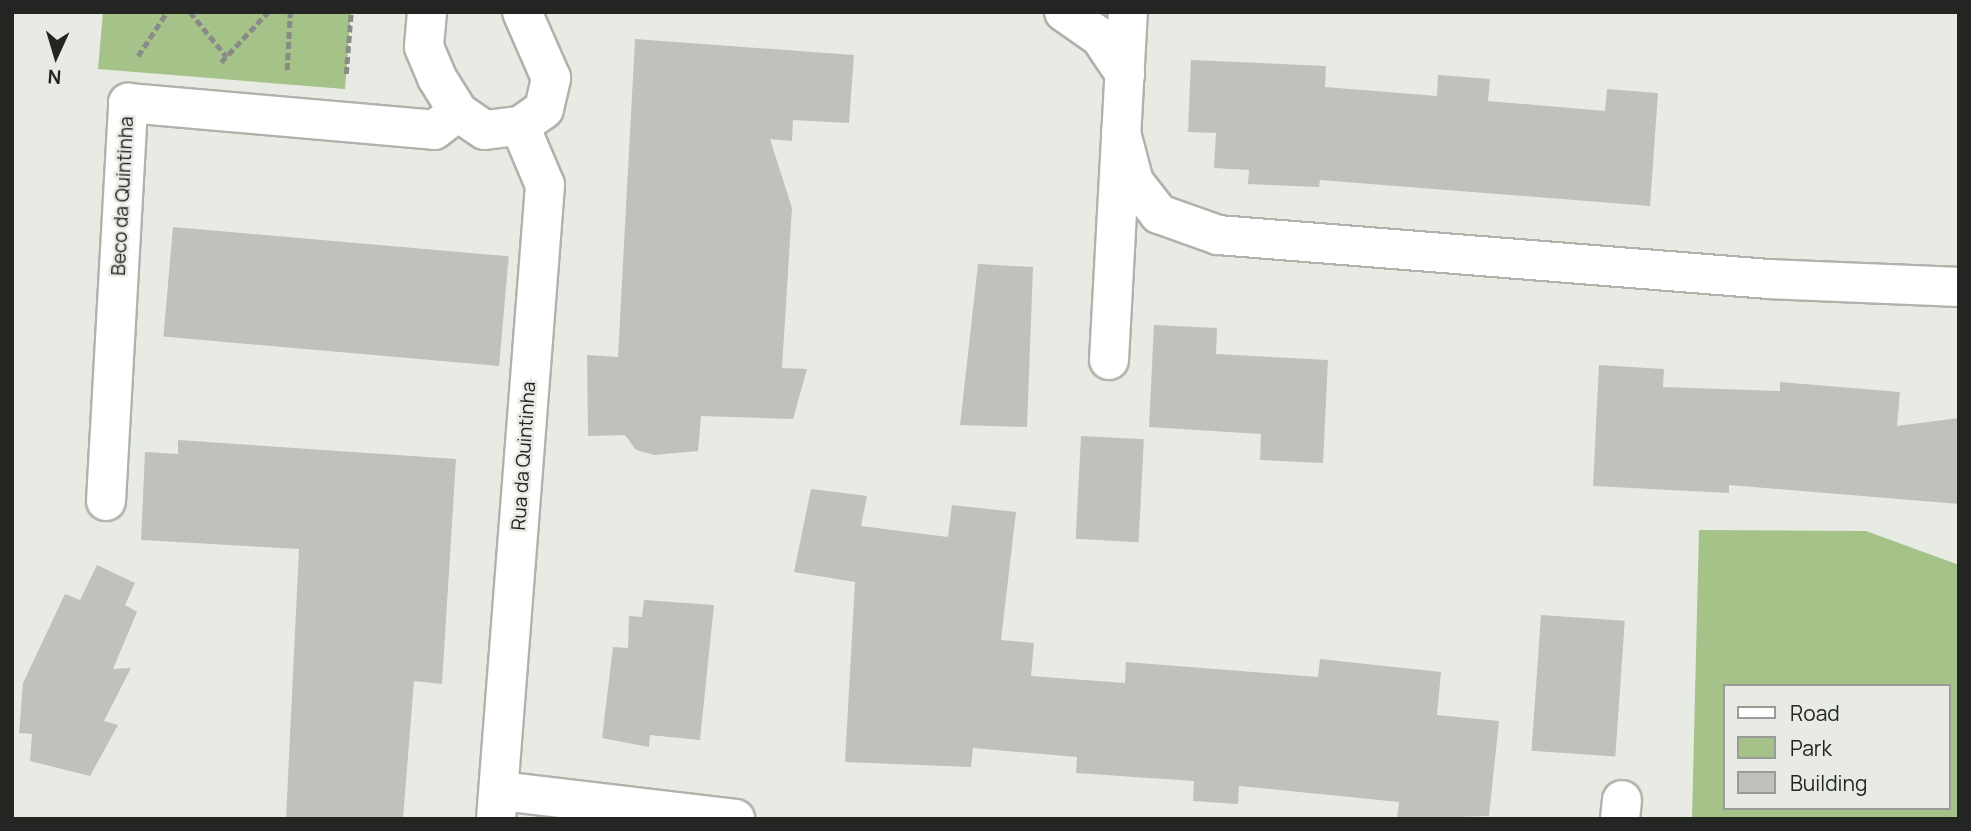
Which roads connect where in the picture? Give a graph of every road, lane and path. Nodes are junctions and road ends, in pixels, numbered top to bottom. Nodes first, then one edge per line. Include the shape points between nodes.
1 (167, 12) edge
2 (190, 12) edge
3 (290, 12) edge
4 (351, 12) edge
5 (427, 12) edge
6 (523, 12) edge
7 (1064, 12) edge
8 (1128, 12) edge
9 (135, 61) dead end
10 (233, 65) dead end
11 (1125, 74) junction
12 (286, 85) dead end
13 (345, 89) dead end
14 (458, 112) junction
15 (520, 126) junction
16 (1121, 133) junction
17 (1959, 287) edge
18 (1109, 360) dead end
19 (106, 500) dead end
20 (499, 805) edge
21 (735, 819) edge

1 - 9 path
2 - 10 path
3 - 12 path
4 - 13 path
5 - 14 street via 424,47
6 - 15 street via 551,78 544,108
7 - 11 street via 1100,37
8 - 11 street
11 - 16 street
14 - 15 street via 485,130
14 - 19 street, Beco da Quintinha via 434,130 128,103
15 - 20 street, Rua da Quintinha via 545,185
16 - 17 street via 1134,182 1159,214 1218,235 1796,281
16 - 18 street
20 - 21 street

